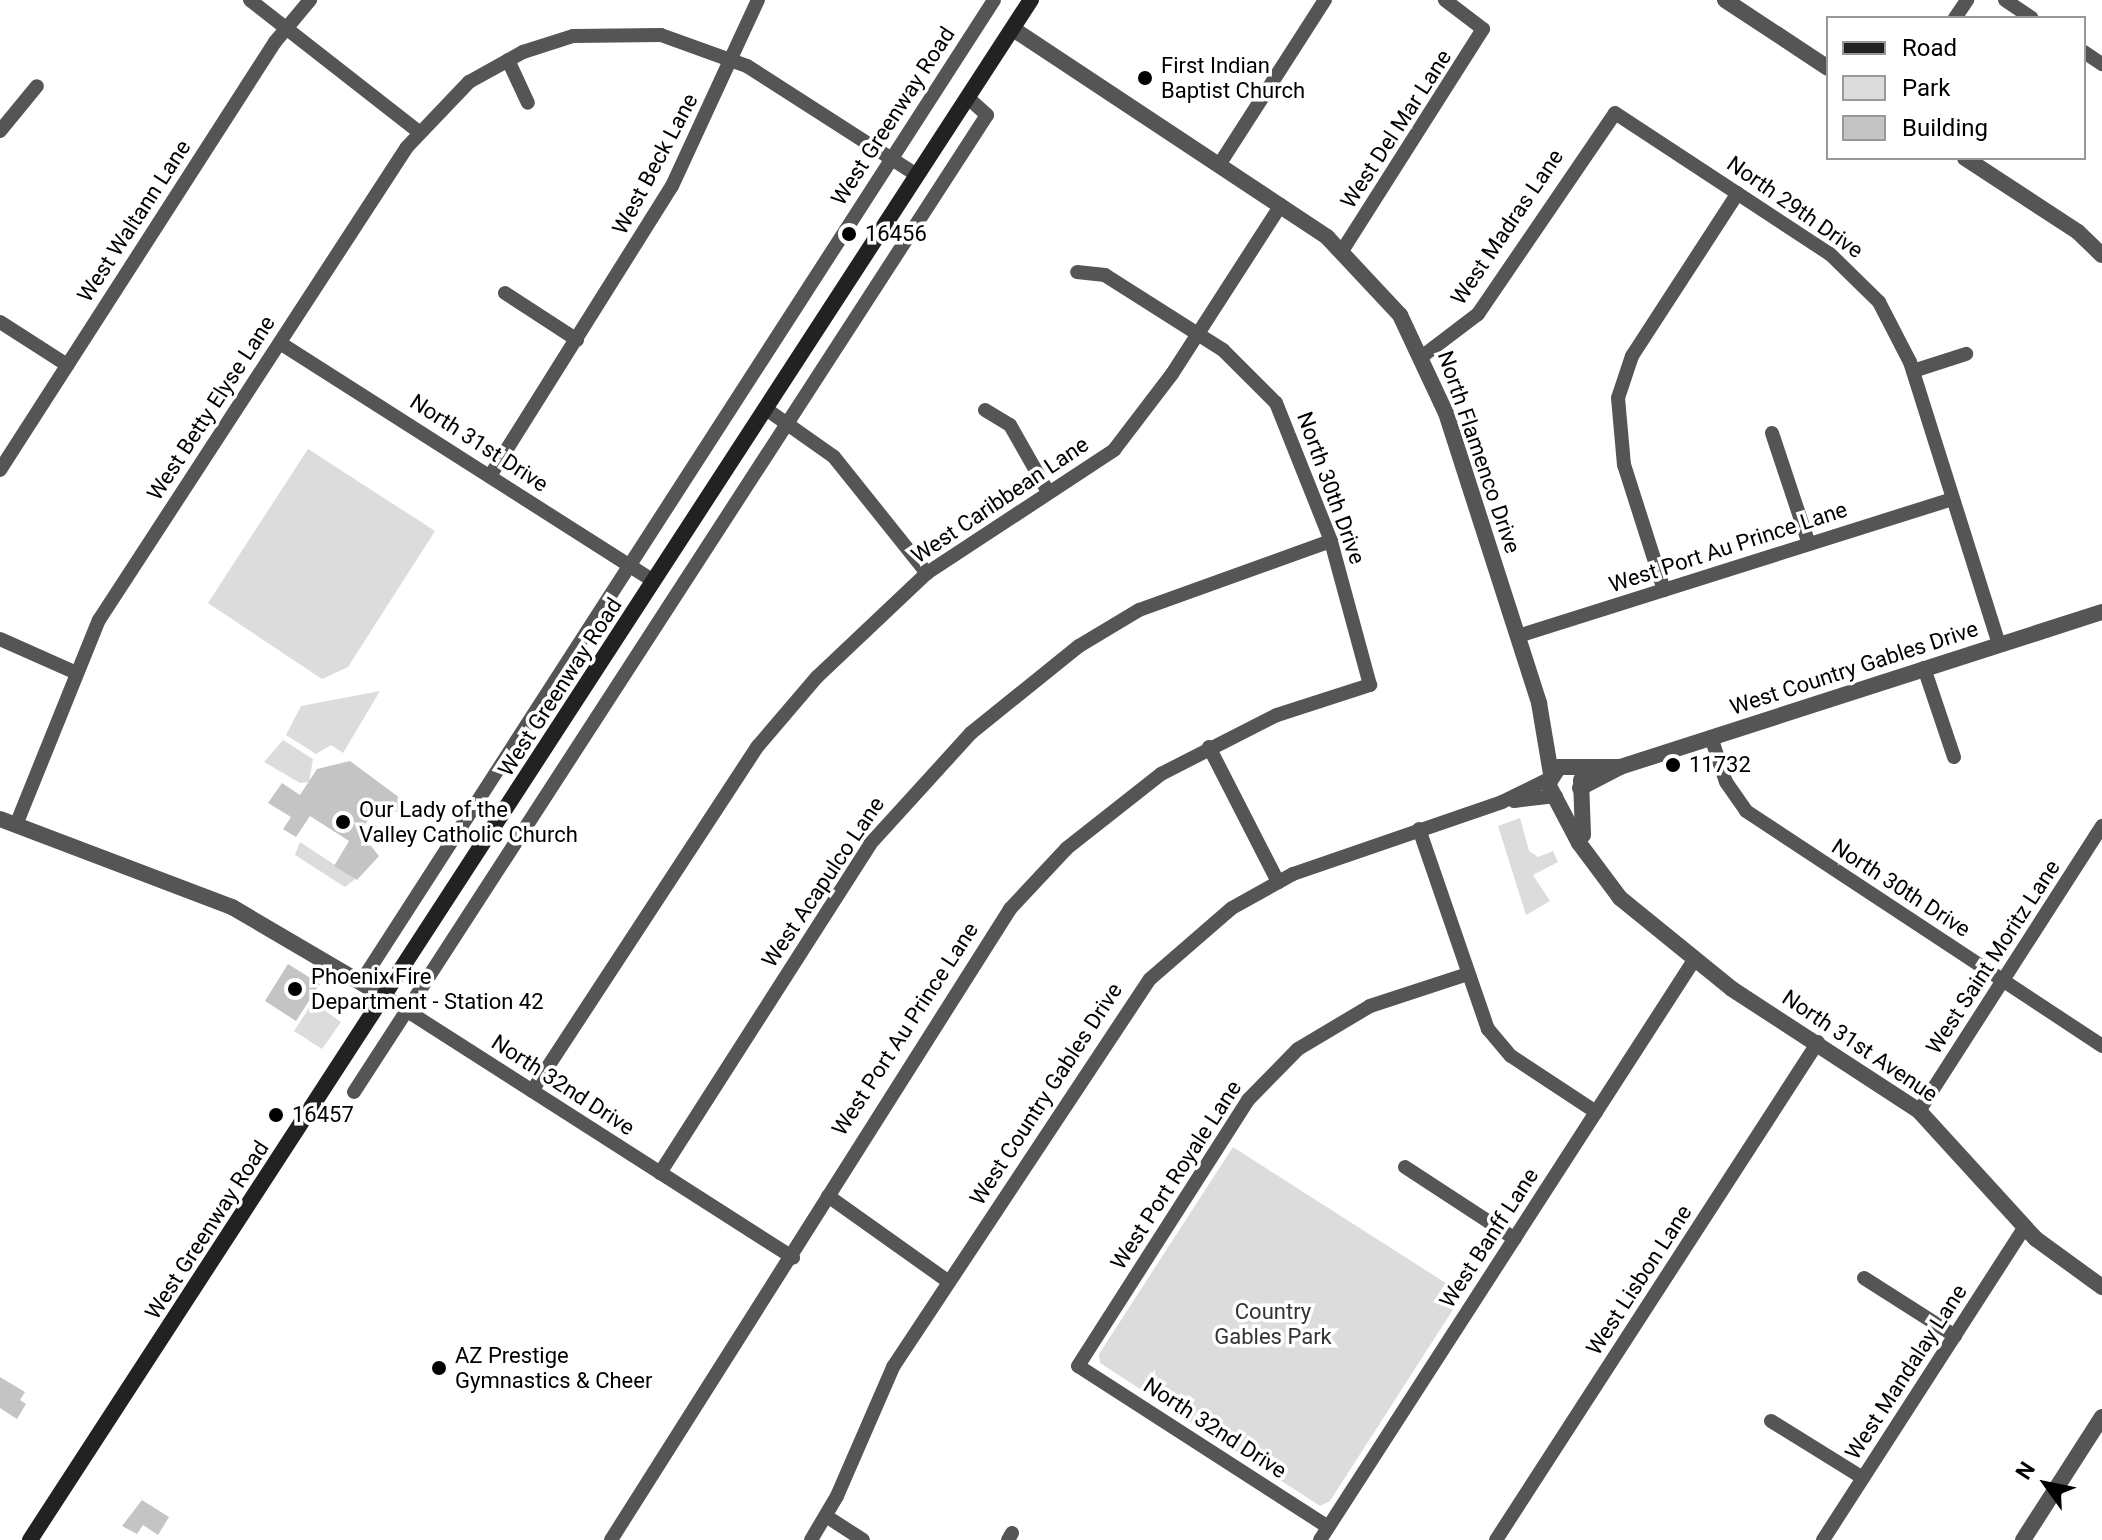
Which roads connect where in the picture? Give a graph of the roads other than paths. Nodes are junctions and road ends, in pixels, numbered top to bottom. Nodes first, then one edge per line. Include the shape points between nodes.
1 (250, 0) edge
2 (310, 0) edge
3 (758, 0) edge
4 (994, 0) edge
5 (1031, 0) edge
6 (1325, 0) edge
7 (1445, 0) edge
8 (1725, 0) edge
9 (2005, 0) edge
10 (2029, 16) edge
11 (287, 28) junction
12 (1013, 29) junction
13 (508, 60) junction
14 (734, 60) junction
15 (1826, 67) edge
16 (37, 86) dead end
17 (968, 98) junction
18 (528, 103) dead end
19 (1615, 113) joint
20 (0, 131) edge
21 (419, 132) junction
22 (891, 159) junction
23 (1968, 160) edge
24 (1219, 165) junction
25 (917, 175) junction
26 (1738, 193) junction
27 (1281, 205) junction
28 (1342, 251) junction
29 (2102, 255) edge
30 (1077, 272) dead end
31 (505, 293) dead end
32 (0, 322) edge
33 (1198, 334) junction
34 (577, 340) junction
35 (280, 343) junction
36 (1966, 354) dead end
37 (1424, 355) junction
38 (67, 365) junction
39 (1913, 371) junction
40 (766, 409) junction
41 (985, 410) dead end
42 (786, 421) junction
43 (1772, 433) dead end
44 (0, 470) edge
45 (490, 476) junction
46 (1048, 492) junction
47 (1952, 499) junction
48 (1331, 541) junction
49 (1809, 544) junction
50 (628, 565) junction
51 (927, 573) junction
52 (654, 581) junction
53 (1664, 590) junction
54 (2102, 612) edge
55 (1518, 636) junction
56 (0, 639) edge
57 (1999, 644) junction
58 (1924, 668) junction
59 (74, 672) junction
60 (1370, 685) joint
61 (1539, 703) junction
62 (1711, 737) junction
63 (1209, 747) junction
64 (1954, 757) dead end
65 (1572, 767) junction
66 (1620, 767) junction
67 (1550, 776) junction
68 (1579, 791) junction
69 (1558, 797) junction
70 (1502, 802) junction
71 (8, 822) edge
72 (2102, 826) edge
73 (1419, 829) junction
74 (1587, 850) junction
75 (1278, 882) junction
76 (1694, 960) junction
77 (1465, 975) junction
78 (2003, 980) junction
79 (361, 982) junction
80 (387, 998) junction
81 (408, 1012) junction
82 (1818, 1042) junction
83 (2102, 1046) edge
84 (532, 1091) junction
85 (354, 1092) dead end
86 (1919, 1111) junction
87 (1596, 1112) junction
88 (1405, 1167) dead end
89 (660, 1173) junction
90 (828, 1196) junction
91 (2025, 1227) junction
92 (1515, 1239) junction
93 (793, 1258) junction
94 (1864, 1278) dead end
95 (949, 1282) junction
96 (2102, 1287) edge
97 (1955, 1336) junction
98 (1078, 1366) joint
99 (2102, 1417) edge
100 (1771, 1421) dead end
101 (1863, 1478) junction
102 (826, 1516) junction
103 (1324, 1534) edge
104 (30, 1540) edge
105 (611, 1540) edge
106 (811, 1540) edge
107 (863, 1540) edge
108 (1496, 1540) edge
109 (1823, 1540) edge
110 (2023, 1540) edge

1 - 11 street
2 - 11 street, West Waltann Lane
3 - 14 street, West Beck Lane
4 - 22 street, West Greenway Road
5 - 12 main road, West Greenway Road
6 - 24 street
7 - 28 street, West Del Mar Lane via 1483,29
8 - 15 street
9 - 10 street
11 - 21 street
11 - 38 street, West Waltann Lane
12 - 17 main road, West Greenway Road
12 - 24 street, North Flamenco Drive
13 - 14 street, West Betty Elyse Lane via 545,43 611,33 661,35
13 - 18 street
13 - 21 street, West Betty Elyse Lane via 469,82
14 - 22 street
14 - 34 street, West Beck Lane via 672,186
16 - 20 street
17 - 25 main road, West Greenway Road
17 - 42 street via 987,115
19 - 26 street, North 29th Drive
19 - 37 street, West Madras Lane via 1478,314
21 - 35 street, West Betty Elyse Lane
22 - 25 street
22 - 50 street, West Greenway Road
23 - 29 street
24 - 27 street, North Flamenco Drive
25 - 40 main road, West Greenway Road
26 - 39 street, North 29th Drive via 1863,282 1890,320
26 - 53 street via 1632,356 1618,398 1624,465
27 - 28 street, North Flamenco Drive
27 - 33 street, West Caribbean Lane
28 - 37 street, North Flamenco Drive via 1400,315
30 - 33 street, North 30th Drive via 1105,275
31 - 34 street
32 - 38 street
33 - 46 street, West Caribbean Lane via 1137,425 1090,469
33 - 48 street, North 30th Drive via 1254,375 1276,403
34 - 45 street, West Beck Lane
35 - 45 street, North 31st Drive
35 - 59 street, West Betty Elyse Lane via 99,620
36 - 39 street
37 - 55 street, North Flamenco Drive
38 - 44 street, West Waltann Lane
39 - 47 street, North 29th Drive
40 - 42 street
40 - 52 main road, West Greenway Road
41 - 46 street via 1010,425
42 - 51 street via 834,457
42 - 81 street
43 - 49 street
45 - 50 street, North 31st Drive
46 - 51 street, West Caribbean Lane
47 - 49 street, West Port Au Prince Lane
47 - 57 street, North 29th Drive
48 - 60 street, North 30th Drive
48 - 89 street, West Acapulco Lane via 1139,610 1079,646 971,733 870,844
49 - 53 street, West Port Au Prince Lane
50 - 52 street, North 31st Drive
50 - 79 street, West Greenway Road
51 - 84 street, West Caribbean Lane via 817,677 758,746
52 - 80 main road, West Greenway Road
53 - 55 street, West Port Au Prince Lane
54 - 57 street, West Country Gables Drive
55 - 61 street, North Flamenco Drive
56 - 59 street
57 - 58 street, West Country Gables Drive
58 - 62 street, West Country Gables Drive
58 - 64 street
59 - 71 street, West Betty Elyse Lane
60 - 63 street, West Port Au Prince Lane
61 - 65 street, North Flamenco Drive
61 - 67 street, North Flamenco Drive
62 - 66 street, West Country Gables Drive
62 - 78 street, North 30th Drive via 1726,782 1746,811
63 - 75 street
63 - 90 street, West Port Au Prince Lane via 1108,814 1010,909
65 - 66 street, West Country Gables Drive
65 - 67 street
65 - 68 street, North Flamenco Drive
66 - 68 street, West Country Gables Drive
67 - 69 street, North Flamenco Drive
67 - 70 street, West Country Gables Drive
68 - 69 street
68 - 74 street, North Flamenco Drive
69 - 70 street, West Country Gables Drive
69 - 74 street, North Flamenco Drive
70 - 73 street, West Country Gables Drive
71 - 79 street, North 32nd Drive via 232,907
72 - 78 street, West Saint Moritz Lane
73 - 75 street, West Country Gables Drive
73 - 77 street
74 - 76 street, North 31st Avenue via 1620,898
75 - 95 street, West Country Gables Drive via 1232,908 1150,979
76 - 82 street, North 31st Avenue
76 - 87 street, West Banff Lane
77 - 87 street via 1478,1013 1499,1042
77 - 98 street, West Port Royale Lane via 1370,1006 1298,1049 1248,1100
78 - 83 street, North 30th Drive
78 - 86 street, West Saint Moritz Lane
79 - 80 street, North 32nd Drive
80 - 81 street, North 32nd Drive
80 - 104 main road, West Greenway Road
81 - 84 street, North 32nd Drive
81 - 85 street
82 - 86 street, North 31st Avenue
82 - 108 street, West Lisbon Lane
84 - 89 street, North 32nd Drive
86 - 91 street, North 31st Avenue
87 - 92 street, West Banff Lane
88 - 92 street
89 - 93 street, North 32nd Drive
90 - 93 street, West Port Au Prince Lane
90 - 95 street
91 - 96 street, North 31st Avenue
91 - 97 street, West Mandalay Lane
92 - 103 street, West Banff Lane
93 - 105 street, West Port Au Prince Lane
94 - 97 street
95 - 102 street, West Country Gables Drive via 886,1380
97 - 101 street, West Mandalay Lane
98 - 103 street, North 32nd Drive
99 - 110 street
100 - 101 street
101 - 109 street, West Mandalay Lane
102 - 106 street, West Country Gables Drive
102 - 107 street

